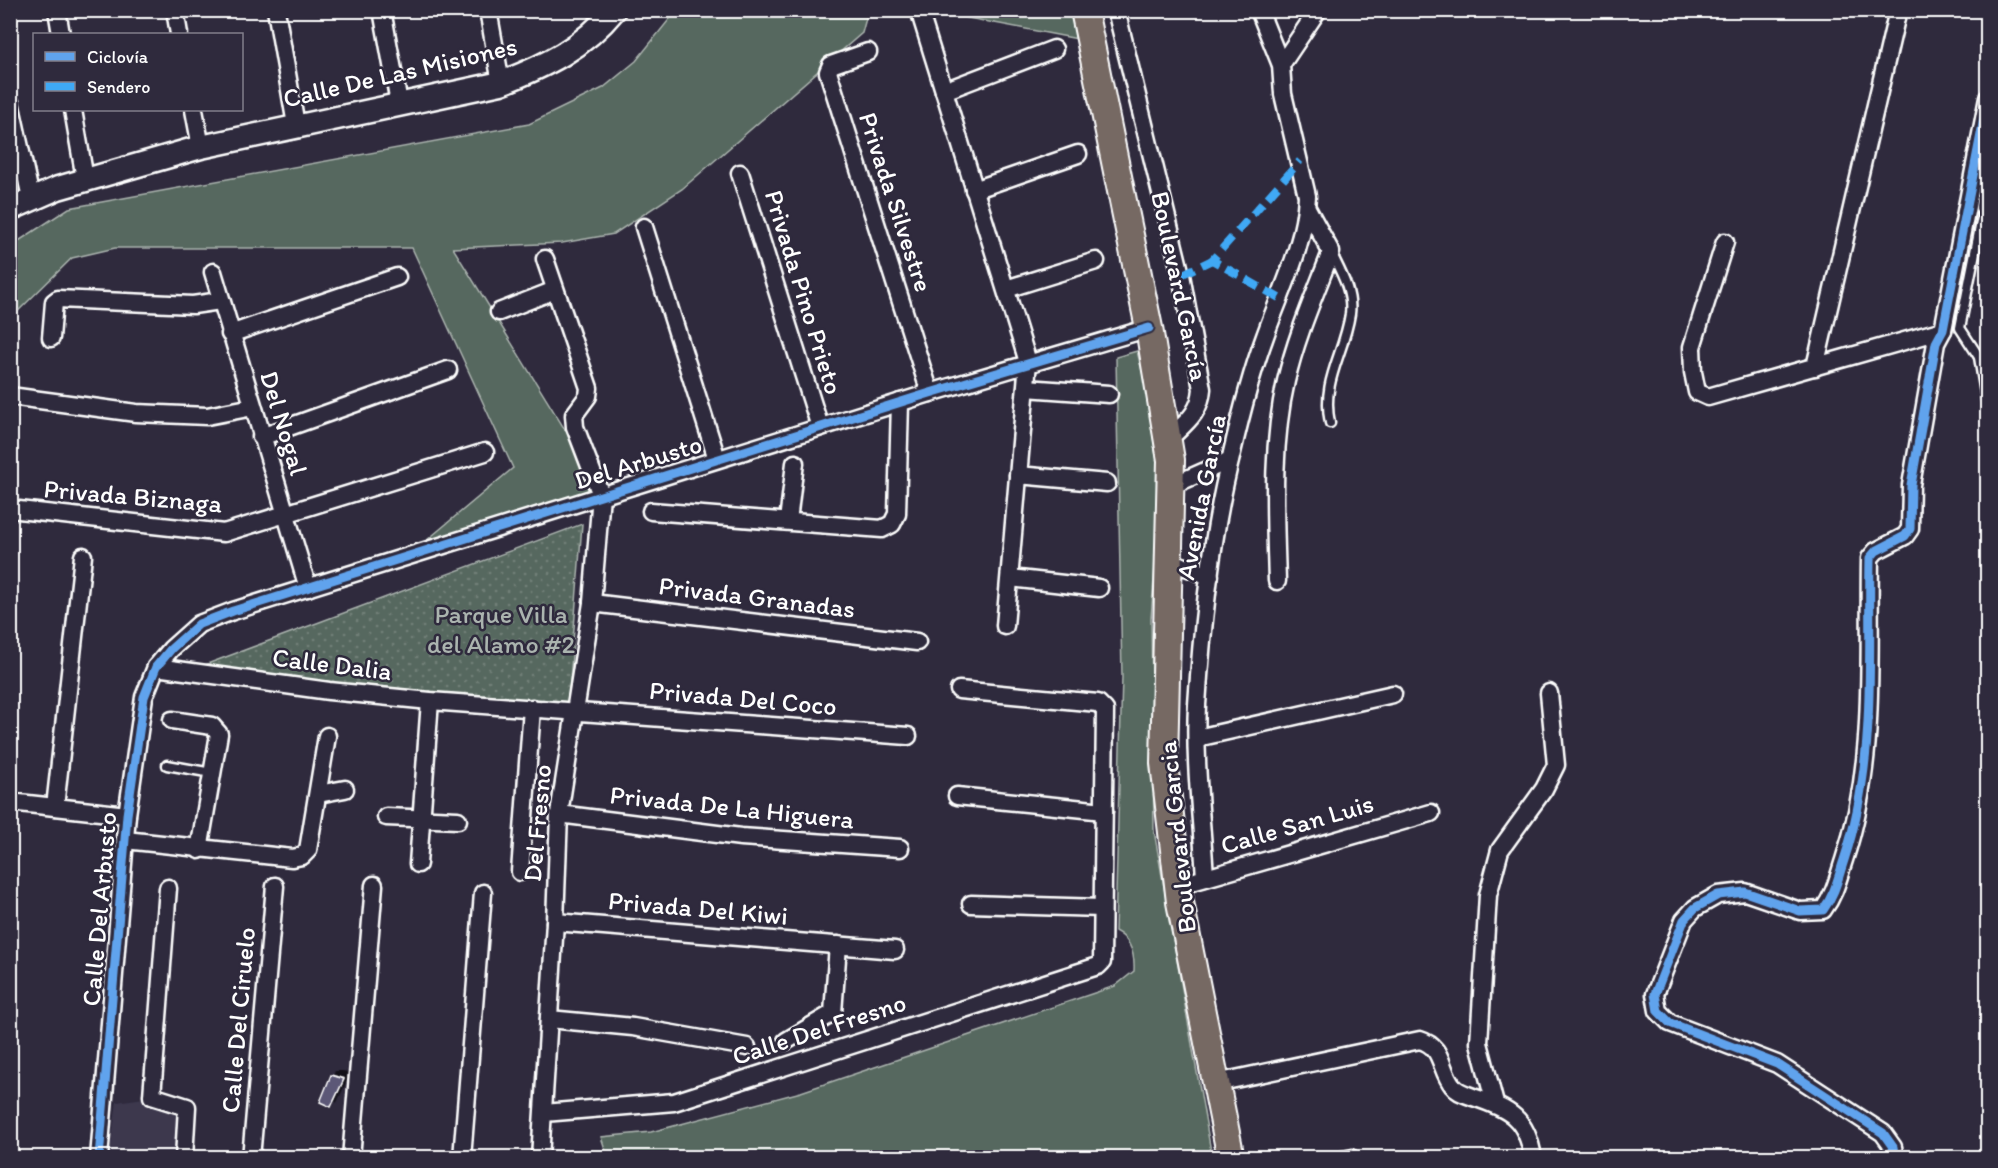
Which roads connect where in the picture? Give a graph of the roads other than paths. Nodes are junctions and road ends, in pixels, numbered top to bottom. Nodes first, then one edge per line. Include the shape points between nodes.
1 (57, 10) edge
2 (175, 10) edge
3 (276, 10) edge
4 (382, 10) edge
5 (488, 10) edge
6 (614, 10) edge
7 (919, 10) edge
8 (1084, 10) edge
9 (1116, 10) edge
10 (1259, 10) edge
11 (1318, 10) edge
12 (1898, 10) edge
13 (61, 33) edge
14 (179, 33) edge
15 (1054, 49) dead end
16 (868, 52) dead end
17 (1281, 65) junction
18 (501, 82) junction
19 (944, 91) junction
20 (1988, 98) edge
21 (10, 102) edge
22 (399, 103) junction
23 (73, 111) edge
24 (194, 111) edge
25 (296, 125) junction
26 (201, 147) junction
27 (1077, 154) dead end
28 (16, 163) edge
29 (740, 173) dead end
30 (85, 179) junction
31 (1988, 185) edge
32 (974, 190) junction
33 (32, 198) junction
34 (1986, 206) edge
35 (1307, 208) junction
36 (10, 209) edge
37 (644, 227) dead end
38 (1725, 242) dead end
39 (1331, 252) junction
40 (546, 259) dead end
41 (1096, 261) dead end
42 (213, 272) dead end
43 (397, 277) dead end
44 (1006, 289) junction
45 (555, 290) junction
46 (220, 301) junction
47 (499, 312) dead end
48 (1149, 328) junction
49 (1943, 330) junction
50 (230, 334) junction
51 (51, 338) dead end
52 (1983, 357) edge
53 (1028, 362) junction
54 (1815, 367) junction
55 (448, 370) dead end
56 (1026, 388) junction
57 (930, 393) junction
58 (1109, 394) dead end
59 (10, 396) edge
60 (900, 402) junction
61 (253, 407) junction
62 (1988, 412) edge
63 (1330, 423) dead end
64 (820, 427) junction
65 (261, 437) junction
66 (1168, 440) junction
67 (485, 452) dead end
68 (717, 459) junction
69 (1230, 460) junction
70 (795, 463) dead end
71 (1018, 476) junction
72 (1107, 483) dead end
73 (1171, 486) junction
74 (600, 495) junction
75 (10, 509) edge
76 (651, 511) dead end
77 (285, 516) junction
78 (788, 520) junction
79 (83, 556) dead end
80 (1169, 561) junction
81 (1210, 576) junction
82 (1010, 578) junction
83 (1276, 581) dead end
84 (308, 588) junction
85 (1099, 588) dead end
86 (592, 603) junction
87 (1005, 626) dead end
88 (917, 642) dead end
89 (156, 668) junction
90 (960, 690) dead end
91 (1549, 693) dead end
92 (1393, 694) dead end
93 (430, 701) junction
94 (1166, 705) junction
95 (1197, 706) junction
96 (532, 708) junction
97 (574, 710) junction
98 (172, 720) dead end
99 (327, 736) dead end
100 (908, 736) dead end
101 (1197, 738) junction
102 (167, 765) dead end
103 (212, 773) junction
104 (345, 789) dead end
105 (318, 794) junction
106 (957, 796) dead end
107 (10, 802) edge
108 (55, 807) junction
109 (1104, 811) junction
110 (1431, 813) dead end
111 (559, 814) junction
112 (127, 815) junction
113 (386, 817) dead end
114 (420, 818) junction
115 (458, 820) dead end
116 (126, 840) junction
117 (900, 848) dead end
118 (199, 850) junction
119 (418, 864) dead end
120 (520, 872) dead end
121 (1205, 878) junction
122 (374, 885) dead end
123 (1178, 885) junction
124 (274, 886) dead end
125 (168, 888) dead end
126 (483, 893) dead end
127 (971, 904) dead end
128 (1102, 908) junction
129 (555, 922) junction
130 (837, 945) junction
131 (895, 950) dead end
132 (549, 1019) junction
133 (786, 1041) dead end
134 (747, 1047) dead end
135 (1216, 1083) junction
136 (1496, 1104) junction
137 (544, 1113) junction
138 (1352, 1154) dead end
139 (99, 1158) edge
140 (184, 1158) edge
141 (251, 1158) edge
142 (351, 1158) edge
143 (462, 1158) edge
144 (540, 1158) edge
145 (1231, 1158) edge
146 (1332, 1158) edge
147 (1533, 1158) edge
148 (1895, 1158) edge

1 - 13 street
2 - 14 street
3 - 25 street
4 - 22 street
5 - 18 street
6 - 18 street, Calle De Las Misiones via 577,47 542,67
7 - 19 street
8 - 48 main road, Boulevard García
9 - 66 street, Boulevard García via 1181,275 1202,389 1196,412
10 - 17 street, Avenida García
11 - 17 street
12 - 54 street
15 - 19 street
16 - 57 street, Privada Silvestre via 831,65 828,72
17 - 35 street, Avenida García via 1283,94
18 - 22 street, Calle De Las Misiones
19 - 32 street
20 - 49 street
21 - 28 street
22 - 25 street, Calle De Las Misiones
23 - 30 street
24 - 26 street
25 - 26 street, Calle De Las Misiones
26 - 30 street, Calle De Las Misiones
27 - 32 street
28 - 33 street
29 - 64 street, Privada Pino Prieto
30 - 33 street, Calle De Las Misiones
31 - 34 street
32 - 44 street
33 - 36 street, Calle De Las Misiones
34 - 52 lane via 1960,317 1960,328
35 - 39 street
35 - 69 street, Avenida García via 1298,245 1263,341
37 - 68 street
38 - 54 street via 1692,347 1697,392 1708,397
39 - 63 lane via 1347,288 1350,313 1327,387
39 - 83 street via 1286,380 1278,425
40 - 45 street
41 - 44 street
42 - 46 street, Del Nogal
43 - 50 street
44 - 53 street
45 - 47 street
45 - 74 street via 590,388 574,415 575,427
46 - 50 street, Del Nogal
46 - 51 street via 193,306 58,299 54,302
48 - 53 street, Del Arbusto
48 - 66 main road, Boulevard García
49 - 54 street
49 - 148 street via 1936,343 1911,485 1910,529 1870,558 1871,696 1865,773 1853,833 1833,897 1823,910 1800,911 1745,892 1718,895 1695,908 1684,920 1655,994 1658,1011 1670,1023 1777,1064 1883,1133
50 - 61 street, Del Nogal
52 - 62 lane
53 - 56 street
53 - 57 street, Del Arbusto
55 - 65 street
56 - 58 street
56 - 71 street
57 - 60 street, Del Arbusto
59 - 61 street via 136,413 207,416
60 - 64 street, Del Arbusto
60 - 78 street via 897,514 892,524 882,529
61 - 65 street, Del Nogal
64 - 68 street, Del Arbusto
65 - 77 street, Del Nogal
66 - 73 main road, Boulevard Garcia
67 - 77 street, Privada Biznaga
68 - 74 street, Del Arbusto
69 - 73 street
69 - 81 street, Avenida García
70 - 78 street
71 - 72 street
71 - 82 street
73 - 80 main road, Boulevard Garcia
74 - 84 street, Del Arbusto
74 - 86 street, Del Fresno
75 - 77 street, Privada Biznaga via 224,533
76 - 78 street
77 - 84 street, Del Nogal
79 - 108 street
80 - 81 street
80 - 94 main road, Boulevard Garcia
81 - 95 street, Avenida García
82 - 85 street
82 - 87 street
84 - 89 street, Del Arbusto via 199,624
86 - 88 street, Privada Granadas
86 - 97 street, Del Fresno
89 - 93 street, Calle Dalia via 329,692
89 - 112 street, Calle Del Arbusto via 144,697
90 - 109 street via 1102,705
91 - 136 street via 1556,765 1544,789 1500,850 1488,895 1479,1043
92 - 101 street
93 - 96 street, Calle Dalia
93 - 114 street
94 - 95 street
94 - 123 main road, Boulevard Garcia via 1164,764
95 - 101 street, Avenida García
96 - 97 street, Calle Dalia
96 - 120 street
97 - 100 street, Privada Del Coco
97 - 111 street, Del Fresno
98 - 103 street via 212,726 219,734
99 - 105 street
101 - 121 street, Avenida García
102 - 103 lane
103 - 118 street
104 - 105 street
105 - 118 street via 308,850 302,856
106 - 109 street
107 - 108 street
108 - 112 street
109 - 128 street
110 - 121 street, Calle San Luis
111 - 117 street, Privada De La Higuera via 741,837
111 - 129 street, Del Fresno
112 - 116 street, Calle Del Arbusto
113 - 114 street
114 - 115 street
114 - 119 street
116 - 118 street
116 - 139 street, Calle Del Arbusto
121 - 123 street, Calle San Luis
122 - 142 street
123 - 135 main road, Boulevard Garcia
124 - 141 street, Calle Del Ciruelo
125 - 140 street via 152,1096 187,1107
126 - 143 street
127 - 128 street
128 - 137 street, Calle Del Fresno via 1102,962 1098,966 674,1102
129 - 130 street, Privada Del Kiwi
129 - 132 street, Del Fresno
130 - 131 street, Privada Del Kiwi
130 - 133 street via 833,1013
132 - 134 street via 633,1027
132 - 137 street, Del Fresno
135 - 136 street via 1420,1040 1436,1048 1455,1089
135 - 145 main road, Boulevard Garcia
136 - 147 street via 1522,1123 1530,1136
137 - 144 street, Del Fresno
138 - 146 lane

